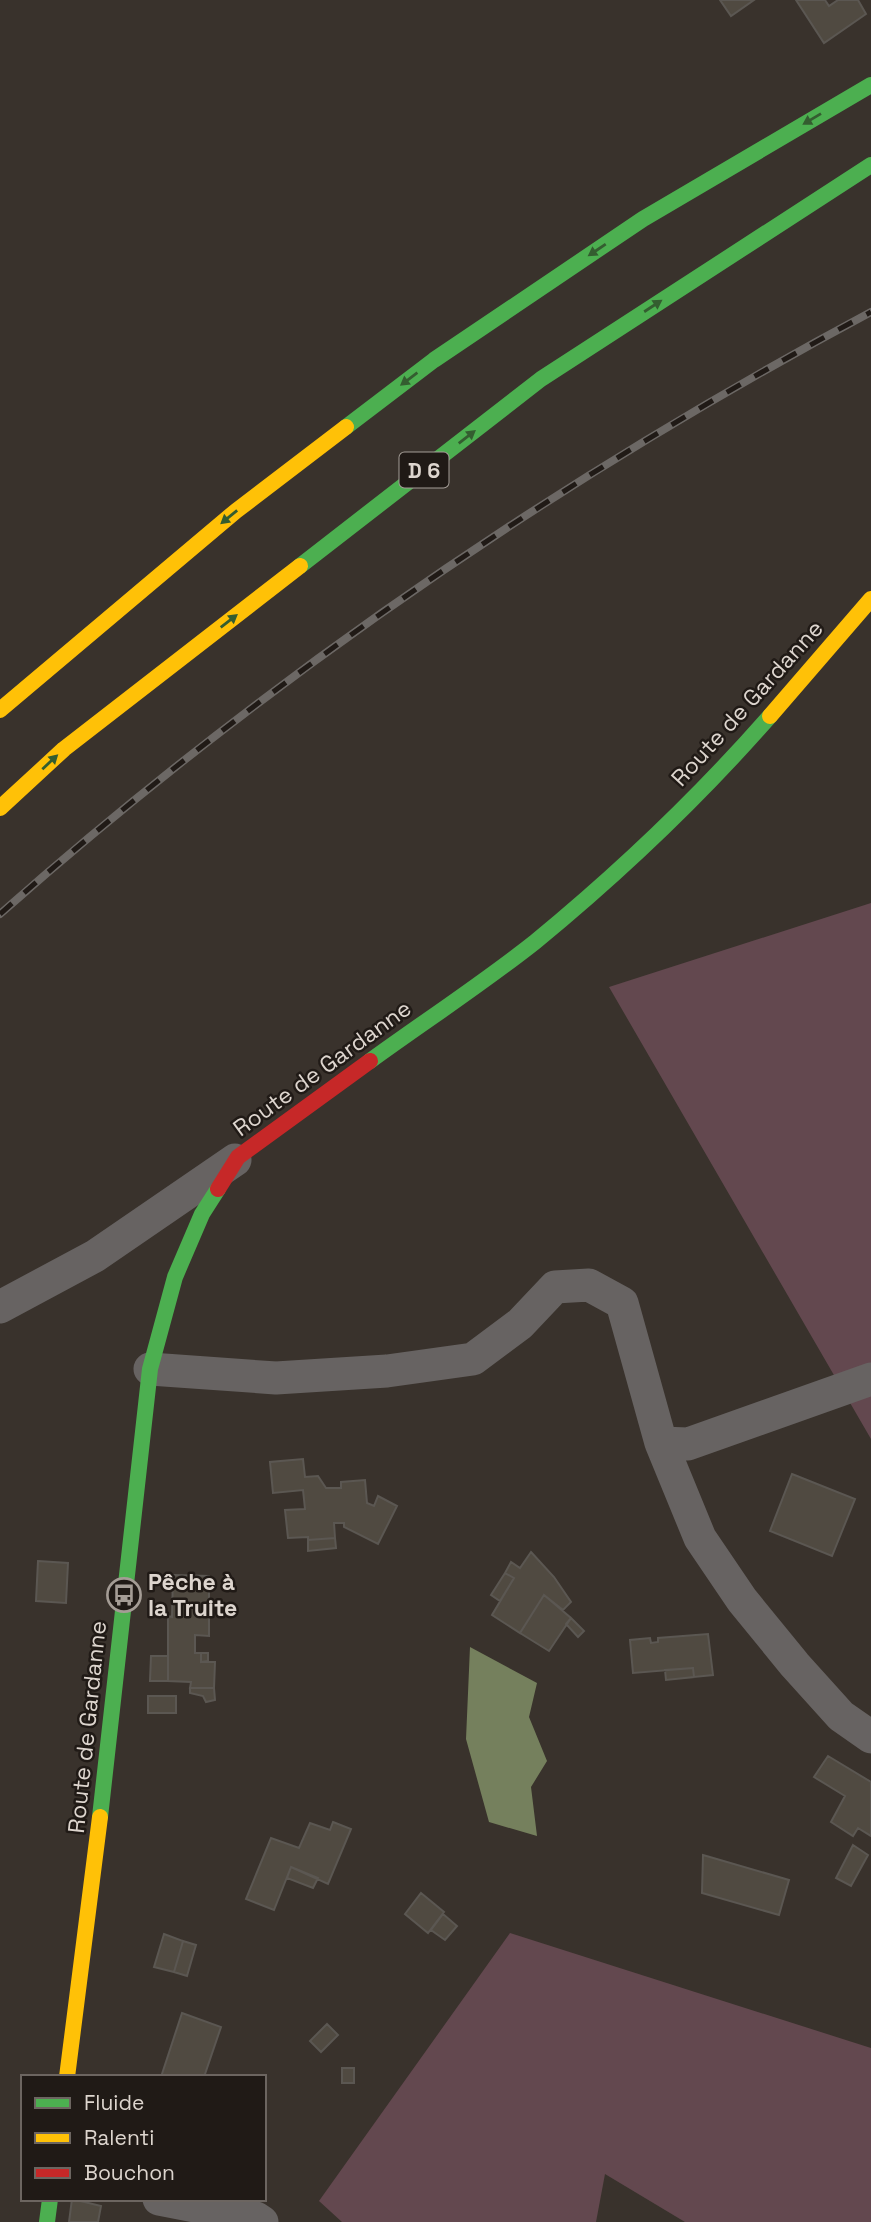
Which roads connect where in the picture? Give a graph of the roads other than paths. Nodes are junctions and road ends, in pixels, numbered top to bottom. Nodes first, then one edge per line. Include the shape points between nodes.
1 (871, 85) edge
2 (871, 165) edge
3 (871, 599) edge
4 (0, 710) edge
5 (0, 808) edge
6 (238, 1157) junction
7 (0, 1307) edge
8 (150, 1370) junction
9 (871, 1379) edge
10 (661, 1443) junction
11 (871, 1737) edge
12 (67, 2075) edge
13 (50, 2201) edge
14 (169, 2201) edge
15 (47, 2222) edge
16 (262, 2222) edge

1 -> 4 main road via 643,219 434,360 236,511
5 -> 2 main road, D 6 via 64,749 541,379
3 - 6 main road, Route de Gardanne via 734,757 624,866 533,943
6 - 7 street via 95,1256
6 - 8 main road, Route de Gardanne via 202,1214 175,1277
8 - 10 street via 276,1378 387,1371 473,1359 520,1324 555,1287 589,1285 622,1303
8 - 12 main road, Route de Gardanne
9 - 10 street via 688,1444
10 - 11 street via 700,1538 742,1600 841,1716
13 - 15 main road
14 - 16 street

